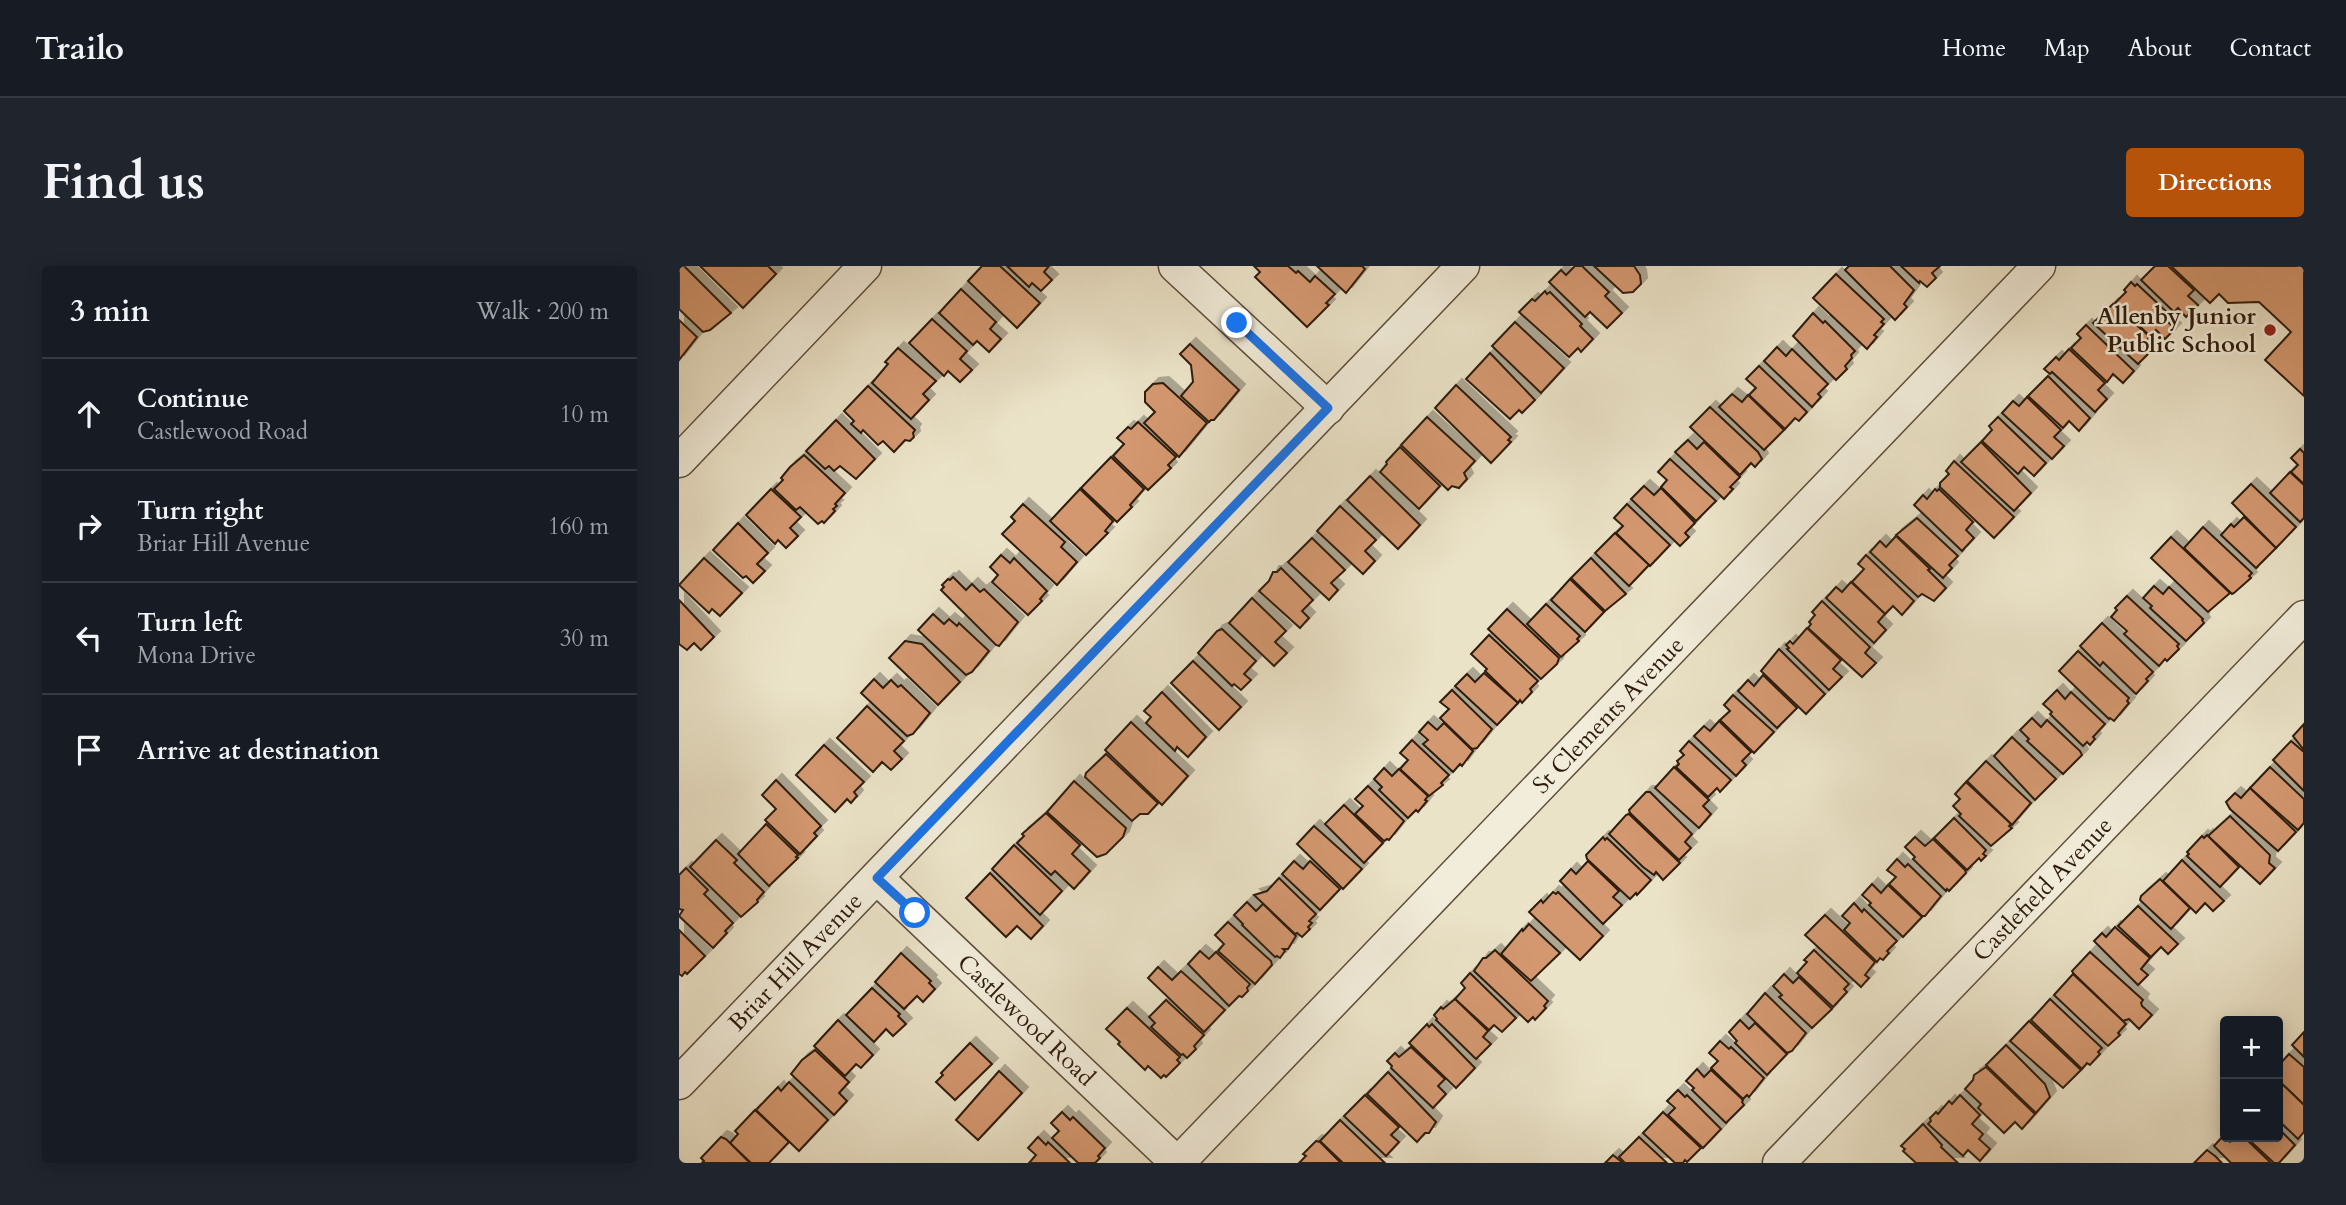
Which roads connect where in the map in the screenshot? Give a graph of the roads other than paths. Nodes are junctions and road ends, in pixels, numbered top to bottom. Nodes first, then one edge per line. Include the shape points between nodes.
1 (865, 266) edge
2 (1175, 266) edge
3 (1463, 266) edge
4 (2039, 266) edge
5 (1328, 408) junction
6 (679, 461) edge
7 (2304, 617) edge
8 (877, 878) junction
9 (679, 1083) edge
10 (1178, 1163) edge
11 (1779, 1163) edge

1 - 6 street
2 - 5 street
3 - 5 street, Briar Hill Avenue
4 - 10 street, St Clements Avenue
5 - 8 street, Briar Hill Avenue
7 - 11 street, Castlefield Avenue
8 - 9 street, Briar Hill Avenue
8 - 10 street, Castlewood Road

